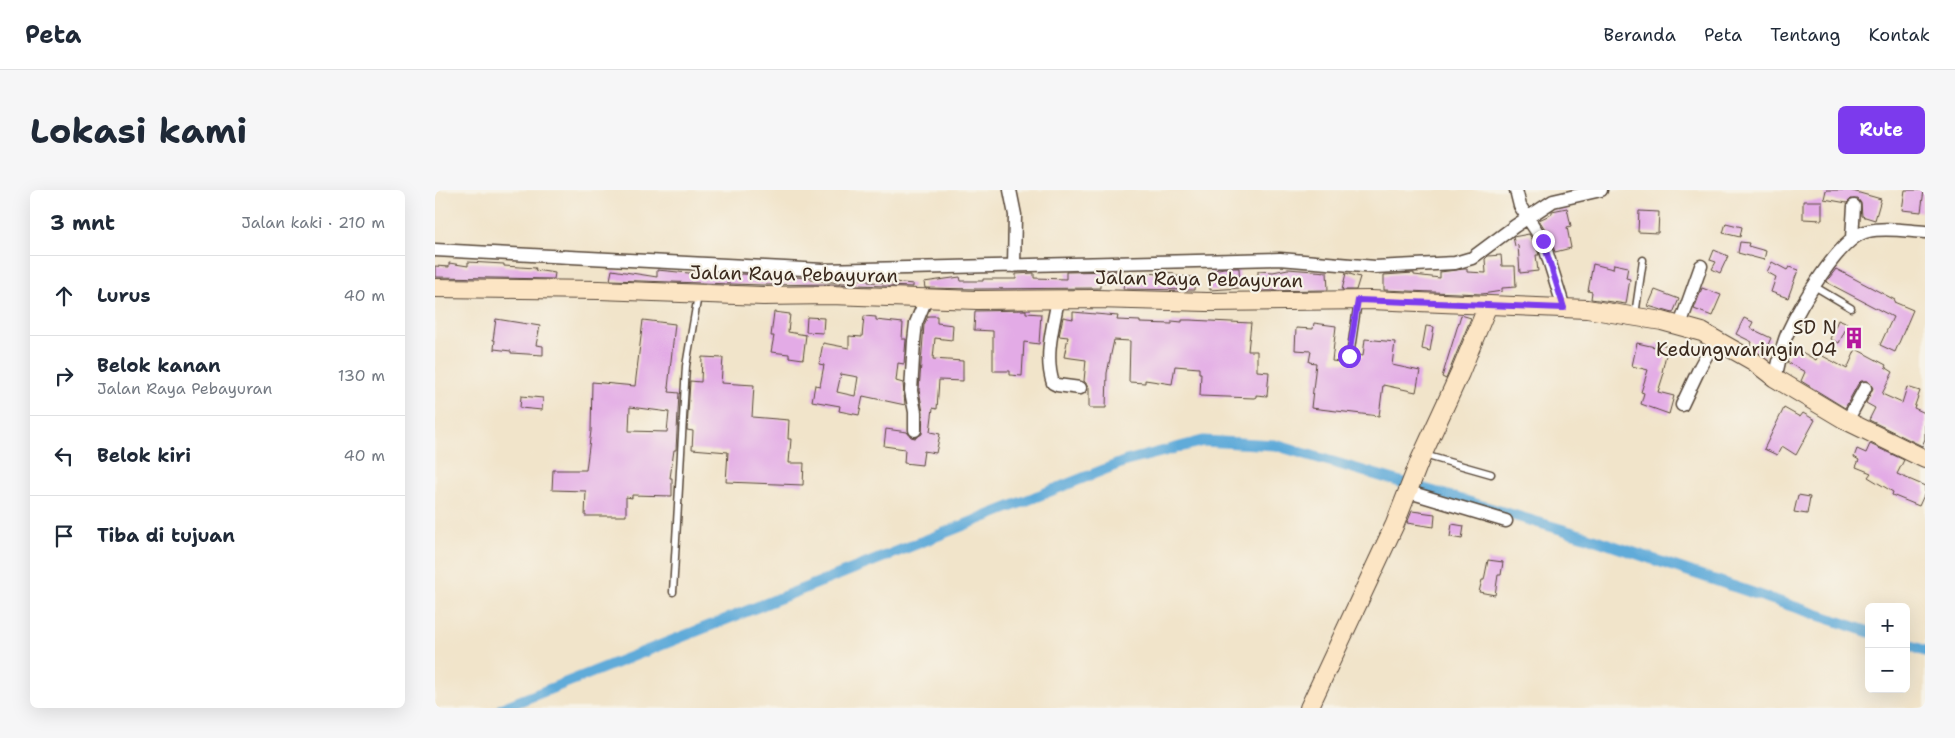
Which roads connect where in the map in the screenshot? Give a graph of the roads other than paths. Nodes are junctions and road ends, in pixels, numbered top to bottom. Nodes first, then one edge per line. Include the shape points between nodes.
1 (1011, 190) edge
2 (1516, 190) edge
3 (1601, 190) edge
4 (1854, 206) dead end
5 (1529, 218) junction
6 (1925, 232) edge
7 (1852, 238) junction
8 (435, 250) edge
9 (1643, 260) dead end
10 (1014, 266) junction
11 (1701, 266) dead end
12 (1814, 286) junction
13 (435, 288) edge
14 (698, 294) junction
15 (926, 299) junction
16 (1058, 300) junction
17 (1358, 300) junction
18 (1488, 305) junction
19 (1564, 308) junction
20 (1851, 308) dead end
21 (1635, 316) junction
22 (1680, 326) junction
23 (1716, 338) junction
24 (1349, 356) dead end
25 (1775, 378) junction
26 (1080, 388) dead end
27 (1865, 388) dead end
28 (1682, 405) dead end
29 (1847, 421) junction
30 (915, 430) dead end
31 (1421, 457) junction
32 (1925, 459) edge
33 (1491, 474) dead end
34 (1410, 490) junction
35 (1506, 521) dead end
36 (673, 592) dead end
37 (1309, 708) edge

1 - 10 street via 1015,215
2 - 5 street via 1520,206
3 - 5 street via 1553,201
4 - 7 street
5 - 10 street via 1472,258 1455,263 1375,267 1280,259
5 - 19 street via 1543,241
6 - 7 street via 1875,230
7 - 12 street
8 - 10 street via 823,270
9 - 21 lane
11 - 22 street
12 - 20 lane
12 - 25 street via 1787,335
13 - 14 main road, Jalan Raya Pebayuran
14 - 15 main road, Jalan Raya Pebayuran
14 - 36 lane via 686,366
15 - 16 main road, Jalan Raya Pebayuran
15 - 30 street via 916,323 914,341 911,391
16 - 17 main road, Jalan Raya Pebayuran
16 - 26 street via 1050,342 1050,374 1057,385
17 - 18 main road, Jalan Raya Pebayuran
17 - 24 lane
18 - 19 main road, Jalan Raya Pebayuran
18 - 31 main road
19 - 21 main road, Jalan Raya Pebayuran
21 - 22 main road, Jalan Raya Pebayuran
22 - 23 main road, Jalan Raya Pebayuran
23 - 25 main road, Jalan Raya Pebayuran
23 - 28 street
25 - 29 main road, Jalan Raya Pebayuran
27 - 29 street
29 - 32 main road, Jalan Raya Pebayuran
31 - 33 lane
31 - 34 main road
34 - 35 street
34 - 37 main road

